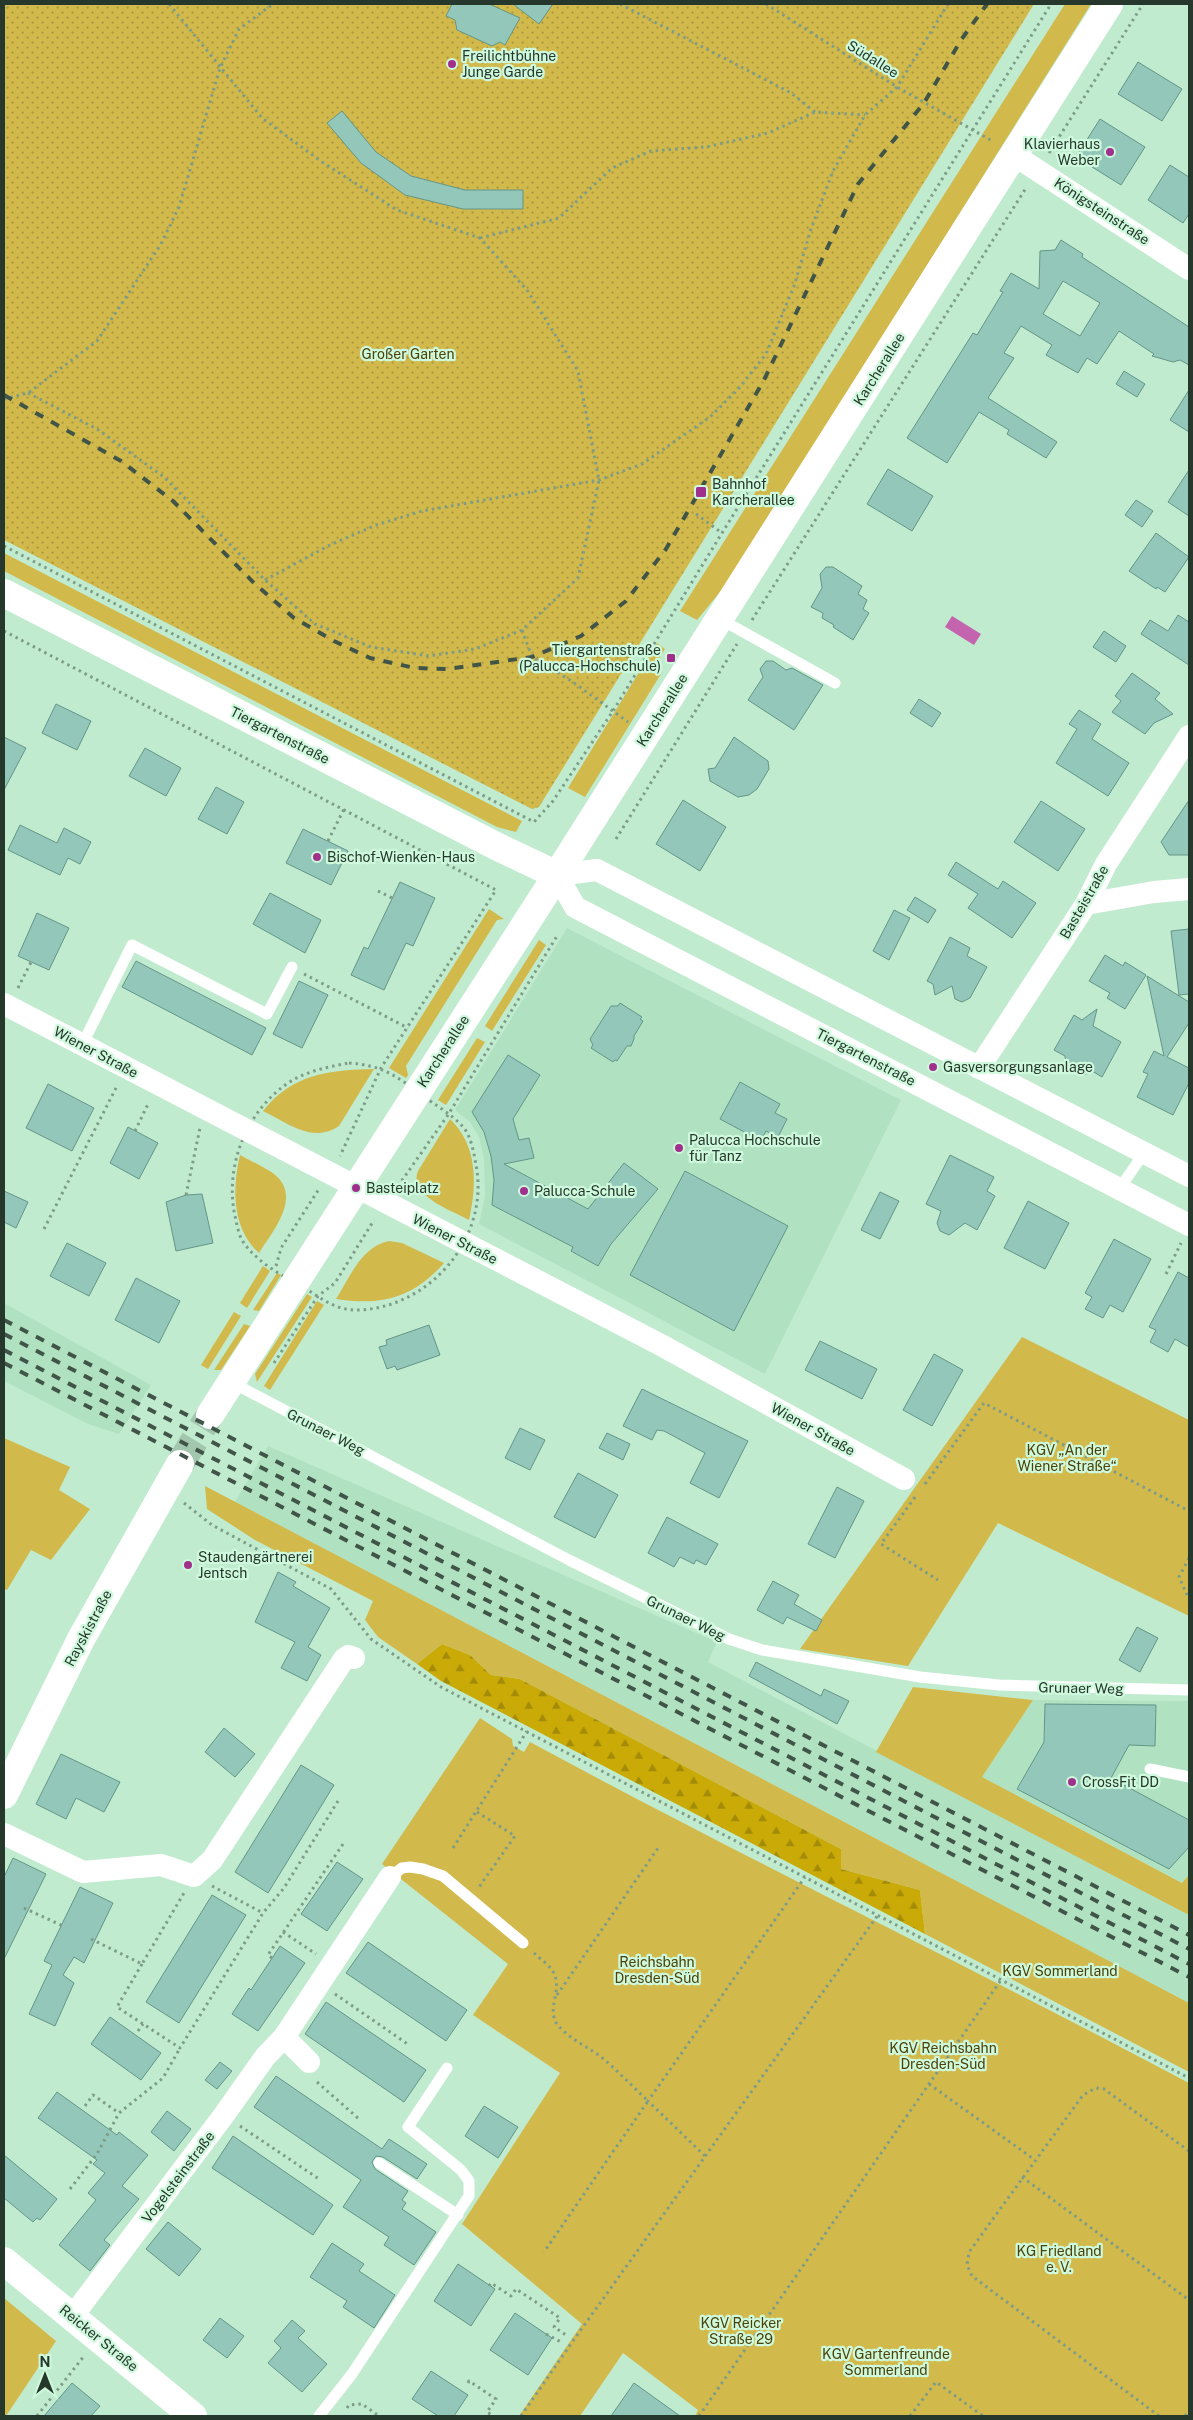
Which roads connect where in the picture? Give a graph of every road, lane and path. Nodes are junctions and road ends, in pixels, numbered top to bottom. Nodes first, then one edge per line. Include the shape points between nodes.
1 (169, 4) edge
2 (273, 4) edge
3 (620, 4) edge
4 (766, 4) edge
5 (948, 4) edge
6 (1051, 4) edge
7 (1109, 4) edge
8 (1143, 4) edge
9 (220, 68) junction
10 (897, 87) junction
11 (815, 112) junction
12 (864, 115) junction
13 (972, 128) junction
14 (1014, 155) junction
15 (1038, 170) junction
16 (480, 238) junction
17 (1189, 269) edge
18 (28, 393) junction
19 (4, 399) edge
20 (599, 480) junction
21 (696, 514) dead end
22 (722, 533) junction
23 (4, 546) edge
24 (265, 580) junction
25 (4, 592) edge
26 (720, 619) junction
27 (522, 630) junction
28 (4, 631) edge
29 (744, 632) junction
30 (835, 683) dead end
31 (613, 711) junction
32 (1189, 736) edge
33 (344, 809) junction
34 (616, 839) dead end
35 (328, 842) dead end
36 (557, 875) junction
37 (1189, 889) edge
38 (378, 891) dead end
39 (392, 898) dead end
40 (1086, 904) junction
41 (557, 936) dead end
42 (30, 962) dead end
43 (292, 967) joint
44 (6, 1005) edge
45 (408, 1028) junction
46 (82, 1045) junction
47 (126, 1068) junction
48 (979, 1068) junction
49 (158, 1084) junction
50 (204, 1108) junction
51 (134, 1131) dead end
52 (347, 1145) dead end
53 (1144, 1153) junction
54 (405, 1175) dead end
55 (1189, 1176) edge
56 (356, 1187) junction
57 (1120, 1188) junction
58 (186, 1195) dead end
59 (310, 1204) dead end
60 (369, 1228) dead end
61 (44, 1229) dead end
62 (1187, 1229) edge
63 (281, 1248) dead end
64 (1166, 1274) dead end
65 (242, 1389) junction
66 (210, 1415) tunnel mouth
67 (180, 1464) tunnel mouth
68 (904, 1479) dead end
69 (165, 1490) junction
70 (1189, 1511) edge
71 (1189, 1558) edge
72 (938, 1580) dead end
73 (1189, 1599) edge
74 (354, 1658) dead end
75 (1189, 1690) edge
76 (527, 1732) junction
77 (1150, 1769) dead end
78 (1189, 1777) edge
79 (4, 1795) edge
80 (338, 1801) dead end
81 (477, 1812) junction
82 (4, 1834) edge
83 (343, 1844) dead end
84 (453, 1848) dead end
85 (658, 1848) dead end
86 (325, 1870) junction
87 (330, 1873) dead end
88 (194, 1876) junction
89 (390, 1877) joint
90 (805, 1877) junction
91 (469, 1898) junction
92 (24, 1908) dead end
93 (263, 1913) junction
94 (878, 1915) junction
95 (65, 1927) dead end
96 (284, 1932) junction
97 (91, 1939) dead end
98 (522, 1943) joint
99 (272, 1958) dead end
100 (142, 1964) junction
101 (332, 1965) junction
102 (1001, 1980) junction
103 (320, 1984) junction
104 (556, 1995) junction
105 (143, 2024) junction
106 (138, 2031) dead end
107 (284, 2037) junction
108 (409, 2045) dead end
109 (180, 2048) junction
110 (310, 2062) joint
111 (447, 2068) dead end
112 (1189, 2078) edge
113 (929, 2084) junction
114 (648, 2100) junction
115 (85, 2106) dead end
116 (119, 2113) junction
117 (224, 2115) junction
118 (359, 2119) dead end
119 (1189, 2151) edge
120 (705, 2156) junction
121 (1035, 2160) junction
122 (380, 2163) dead end
123 (1022, 2178) junction
124 (318, 2179) dead end
125 (70, 2189) dead end
126 (458, 2215) junction
127 (544, 2252) dead end
128 (4, 2261) edge
129 (489, 2286) dead end
130 (1189, 2300) edge
131 (72, 2317) junction
132 (546, 2334) dead end
133 (566, 2335) dead end
134 (563, 2343) dead end
135 (83, 2358) dead end
136 (468, 2383) dead end
137 (345, 2411) dead end
138 (1189, 2411) edge
139 (37, 2416) edge
140 (193, 2416) edge
141 (319, 2416) edge
142 (379, 2416) edge
143 (493, 2416) edge
144 (522, 2416) edge
145 (699, 2416) edge
146 (910, 2416) edge
147 (983, 2416) edge
148 (1159, 2416) edge
149 (1185, 2416) edge

1 - 9 path
2 - 9 path via 239,29
3 - 11 path via 791,93
4 - 10 path, Südallee
5 - 10 path
6 - 13 path
7 - 14 main road, Karcherallee
8 - 15 path
9 - 16 path via 262,118 322,162 397,210
9 - 18 path via 179,207 161,244 96,341
10 - 12 path
10 - 13 path, Südallee
11 - 12 path
11 - 16 path via 768,133 706,146 651,151 612,168 559,218
12 - 20 path via 833,171 794,286 766,354 740,387 710,416 642,464
13 - 22 path
14 - 15 street, Königsteinstraße
14 - 26 main road, Karcherallee
15 - 17 street, Königsteinstraße
15 - 29 path
16 - 20 path via 527,290 578,371
18 - 19 path
18 - 24 path via 96,429 164,477
20 - 24 path via 422,511 376,525
20 - 27 path via 578,578
21 - 22 path
22 - 31 path
23 - 31 path via 534,822 553,801
24 - 27 path via 315,624 371,647 429,656 475,649
25 - 36 main road, Tiergartenstraße via 487,842
26 - 29 lane
26 - 36 main road, Karcherallee
27 - 31 path via 532,657
28 - 33 path
29 - 30 lane
29 - 34 path
32 - 40 street, Basteistraße via 1106,864
33 - 35 path
33 - 45 path via 496,890
36 - 48 street via 597,870
36 - 56 main road, Karcherallee
36 - 57 street, Tiergartenstraße via 575,907
37 - 40 street
38 - 39 path
40 - 48 street, Basteistraße
41 - 54 path via 448,1115
42 - 44 path
43 - 45 path
43 - 46 lane via 267,1014 132,944
44 - 46 street, Wiener Straße
45 - 52 path via 381,1068
46 - 47 street, Wiener Straße
47 - 49 street, Wiener Straße
47 - 61 path
48 - 53 street
49 - 50 street, Wiener Straße
49 - 51 path
50 - 56 street, Wiener Straße
50 - 58 path
53 - 55 street
53 - 57 lane
56 - 65 main road, Karcherallee
56 - 68 street, Wiener Straße via 661,1345
57 - 62 street, Tiergartenstraße
59 - 63 path
60 - 65 path via 335,1283 318,1296
62 - 64 path
65 - 66 main road, Karcherallee
65 - 75 lane, Grunaer Weg via 569,1560 729,1639 762,1650 920,1677 999,1685
67 - 69 main road, Rayskistraße
69 - 76 path via 212,1525 331,1589 371,1639 441,1687
69 - 79 main road, Rayskistraße via 81,1640
70 - 72 path via 984,1403 881,1544
71 - 73 path via 1179,1577
74 - 88 street via 348,1656 344,1659 212,1860
76 - 81 path
76 - 90 path
77 - 78 lane
80 - 93 path via 284,1888
81 - 84 path
81 - 91 path via 515,1836
82 - 88 street via 83,1872 161,1865
83 - 86 path
85 - 104 path
86 - 87 path
86 - 96 path
88 - 93 path
88 - 100 path
89 - 91 lane via 402,1868 423,1869 443,1876
89 - 101 street, Vogelsteinstraße via 375,1911
90 - 94 path
90 - 114 path
91 - 98 lane
92 - 95 path
93 - 109 path
94 - 102 path
94 - 120 path
96 - 99 path via 268,1955
96 - 101 path
97 - 100 path
98 - 104 path via 552,1969 556,1977
100 - 105 path via 117,2007
101 - 103 street, Vogelsteinstraße
102 - 112 path
102 - 113 path
103 - 107 street, Vogelsteinstraße
103 - 108 path
104 - 114 path via 553,2008 556,2022 563,2030 600,2057
105 - 106 path
105 - 109 path
107 - 110 street
107 - 117 street, Vogelsteinstraße via 265,2057
109 - 116 path via 163,2078
110 - 118 path via 308,2074
111 - 126 lane via 408,2127 461,2170 469,2181 469,2196
113 - 121 path
113 - 145 path
114 - 120 path
114 - 127 path
115 - 116 path via 93,2095
116 - 125 path via 97,2154
117 - 124 path
117 - 131 street, Vogelsteinstraße
119 - 121 path via 1104,2090 1096,2088 1083,2095
120 - 144 path
121 - 123 path
122 - 126 lane
123 - 130 path
123 - 148 path via 969,2252 967,2266 972,2276
126 - 141 lane via 352,2374
128 - 131 main road, Reicker Straße
129 - 133 path via 491,2283 510,2296 516,2289 560,2318 554,2327
131 - 140 main road, Reicker Straße
132 - 134 path
135 - 139 path
136 - 143 path via 496,2399 487,2412
137 - 142 path via 349,2405 362,2404
138 - 149 path
146 - 147 path via 936,2382

